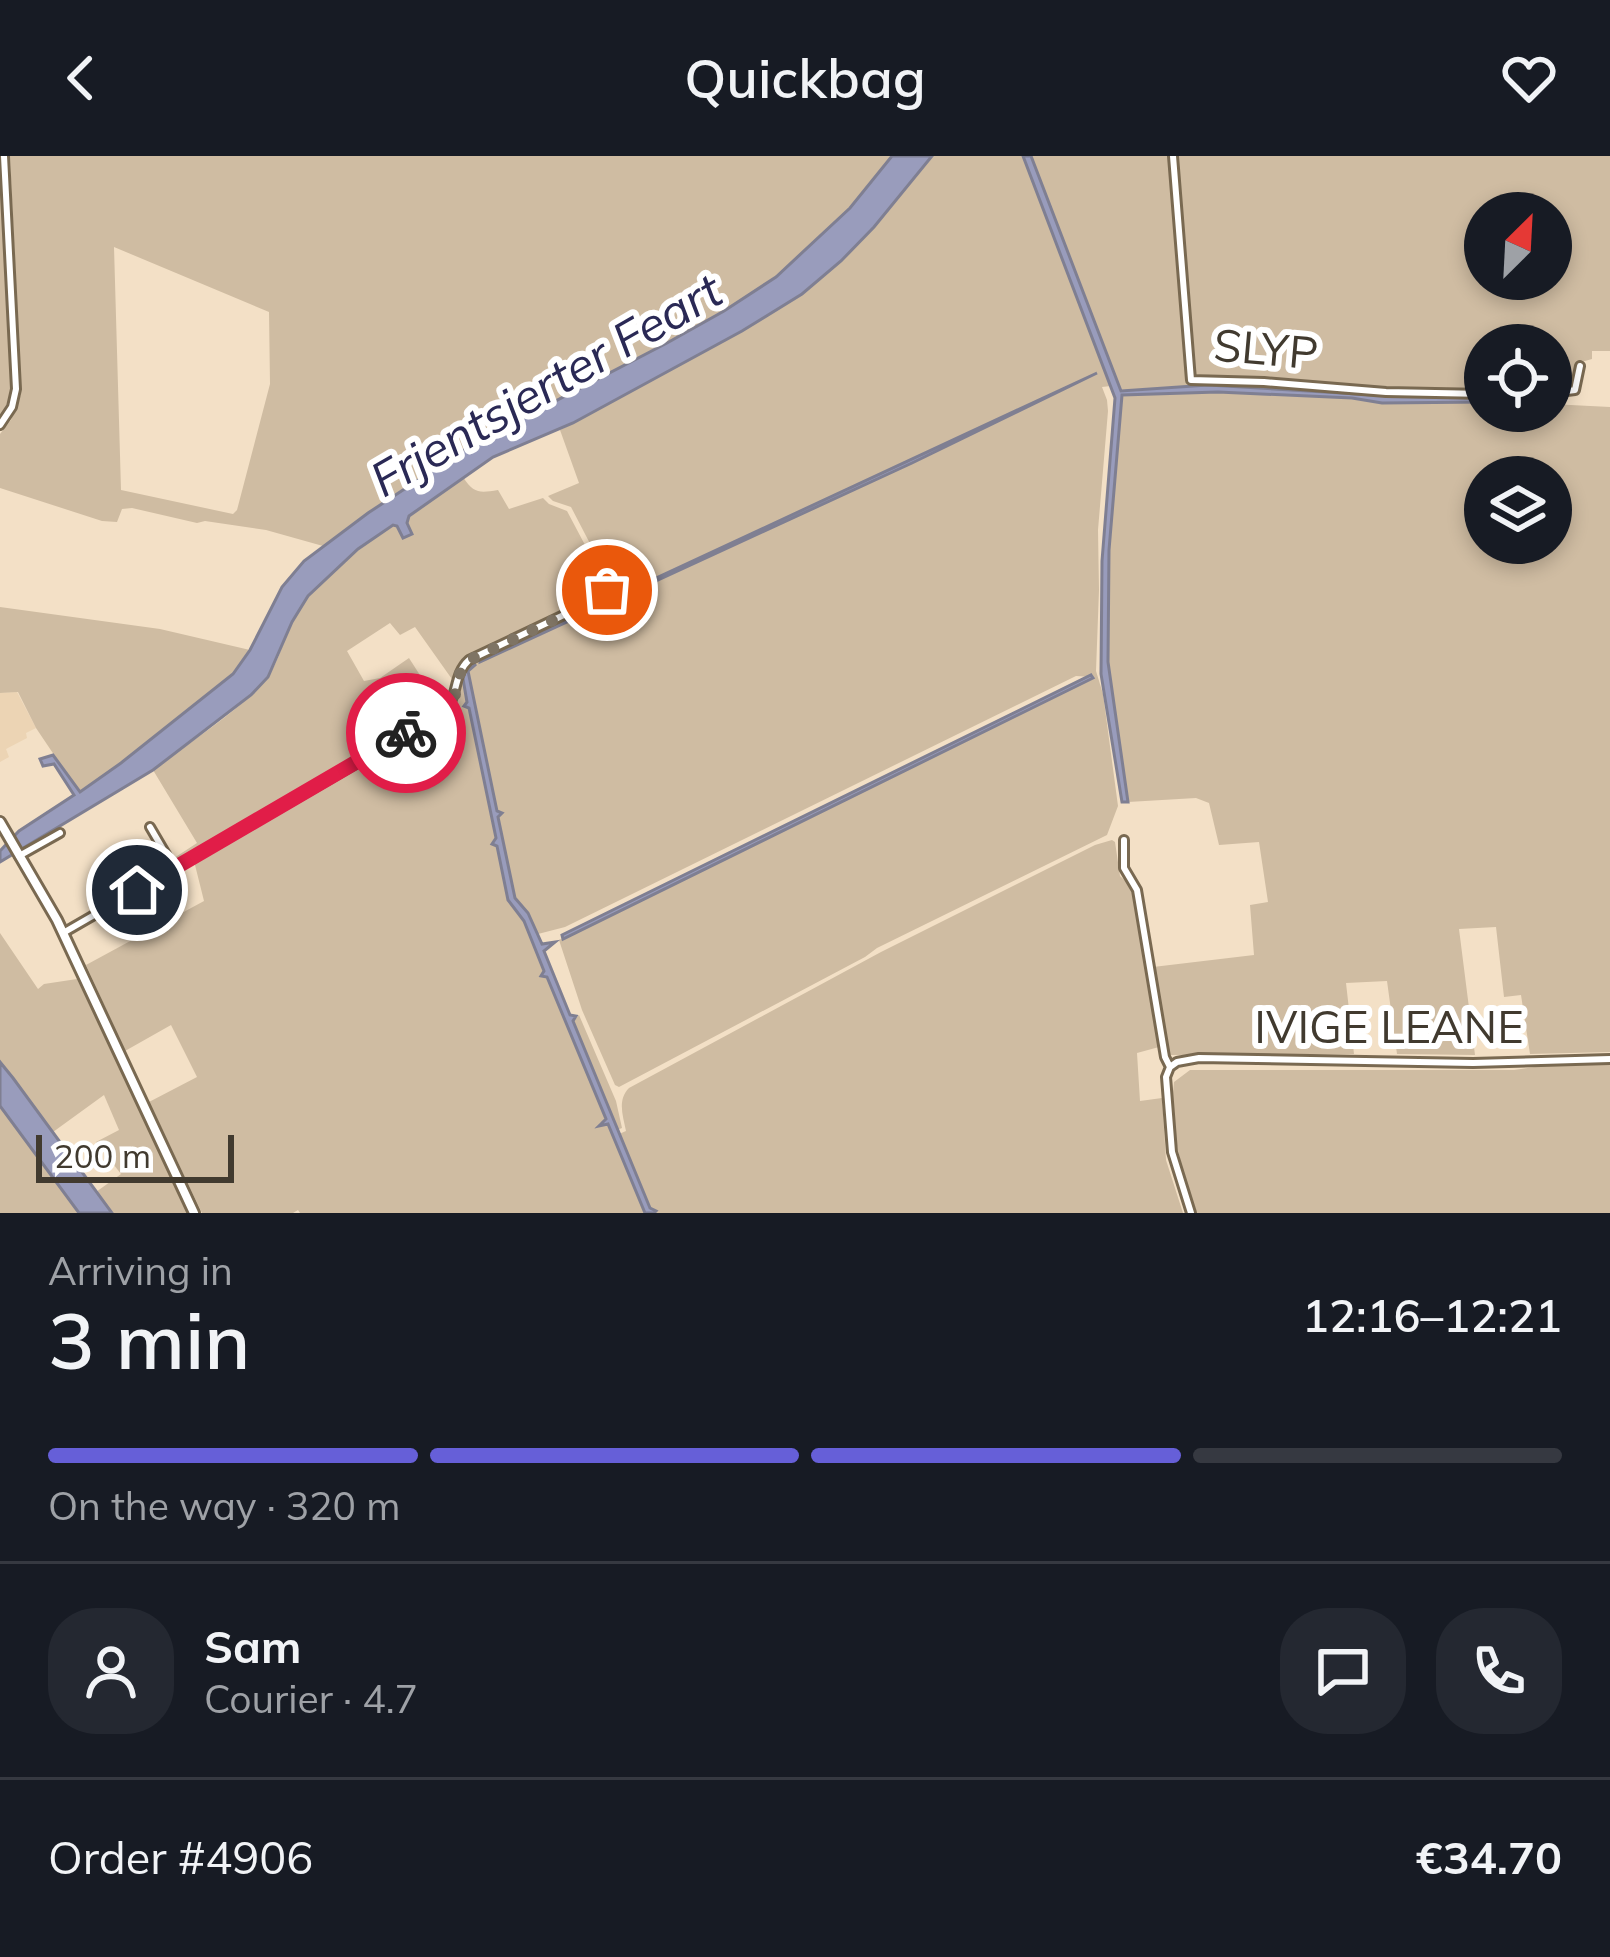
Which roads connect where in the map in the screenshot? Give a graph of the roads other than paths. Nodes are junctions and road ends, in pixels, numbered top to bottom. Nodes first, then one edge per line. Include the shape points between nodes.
1 (4, 156) edge
2 (1173, 156) edge
3 (1580, 366) dead end
4 (1572, 390) edge
5 (1464, 394) edge
6 (0, 425) edge
7 (605, 579) dead end
8 (0, 822) edge
9 (150, 827) dead end
10 (60, 833) dead end
11 (1124, 839) dead end
12 (15, 849) junction
13 (174, 868) junction
14 (63, 933) junction
15 (1610, 1059) edge
16 (1170, 1067) junction
17 (194, 1213) edge
18 (1191, 1213) edge

1 - 6 street via 16,389
2 - 5 street, SLYP via 1191,380
3 - 4 street
7 - 13 street via 607,590 587,604 469,660 447,710
8 - 12 street
9 - 13 street
10 - 12 street
11 - 16 street
12 - 14 street
13 - 14 street
14 - 17 street
15 - 16 street, IVIGE LEANE via 1199,1058
16 - 18 street via 1172,1152

